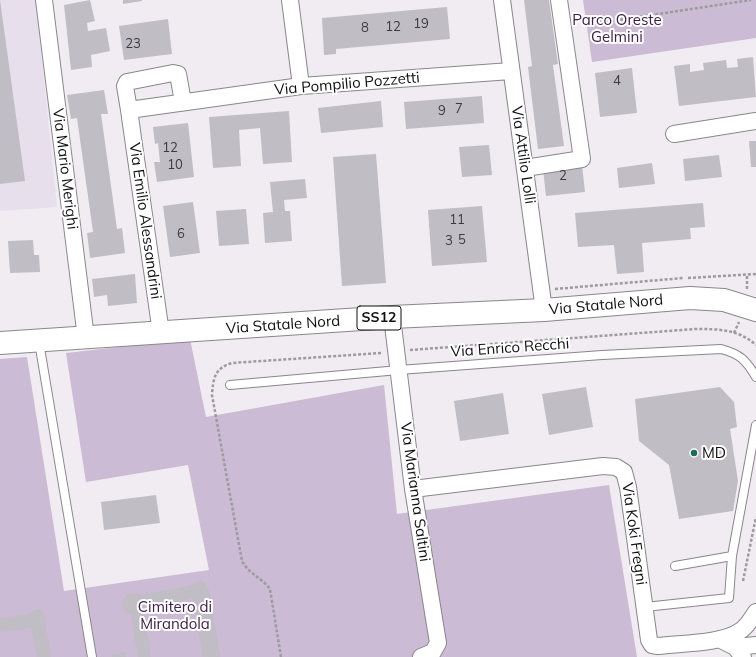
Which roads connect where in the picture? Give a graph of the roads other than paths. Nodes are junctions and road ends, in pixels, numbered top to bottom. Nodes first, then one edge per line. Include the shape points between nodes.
1 (44, 0) edge
2 (290, 0) edge
3 (502, 0) edge
4 (559, 0) edge
5 (511, 71) junction
6 (301, 86) junction
7 (183, 102) junction
8 (129, 110) junction
9 (756, 121) edge
10 (674, 134) dead end
11 (525, 168) junction
12 (544, 310) junction
13 (756, 310) edge
14 (392, 317) junction
15 (161, 333) junction
16 (86, 338) junction
17 (39, 341) junction
18 (0, 343) edge
19 (399, 370) junction
20 (756, 377) edge
21 (230, 385) dead end
22 (756, 425) edge
23 (413, 489) junction
24 (732, 556) junction
25 (675, 566) dead end
26 (645, 608) junction
27 (756, 612) edge
28 (756, 642) edge
29 (756, 645) edge
30 (739, 646) edge
31 (92, 657) edge
32 (421, 657) edge

1 - 16 street, Via Mario Merighi
2 - 6 street
3 - 5 street, Via Attilio Lolli
4 - 11 street via 582,159
5 - 6 street, Via Pompilio Pozzetti
5 - 11 street, Via Attilio Lolli
6 - 7 street, Via Pompilio Pozzetti
7 - 8 street
7 - 8 street, Via Emilio Alessandrini via 178,74 130,79 125,86
8 - 15 street, Via Emilio Alessandrini
9 - 10 street
11 - 12 street, Via Attilio Lolli
12 - 13 main road, Via Statale Nord / SS12 via 690,298 724,300
12 - 14 main road, Via Statale Nord / SS12
14 - 15 main road, Via Statale Nord / SS12
14 - 19 street, Via Marianna Saltini
15 - 16 main road, Via Statale Nord / SS12
16 - 17 main road, Via Statale Nord / SS12
17 - 18 main road, Via Statale Nord / SS12
17 - 31 lane
19 - 20 lane, Via Enrico Recchi via 721,349 734,352 746,361
19 - 21 lane, Via Enrico Recchi
19 - 23 street, Via Marianna Saltini
22 - 24 lane
23 - 26 street, Via Koki Fregni via 603,466 616,467 624,472 628,487
23 - 32 street, Via Marianna Saltini via 438,643 434,652
24 - 25 lane
24 - 26 lane via 730,598
26 - 30 street, Via Koki Fregni via 649,640 652,645 719,639
27 - 30 street via 746,626
28 - 30 street, Via Koki Fregni
29 - 30 street

